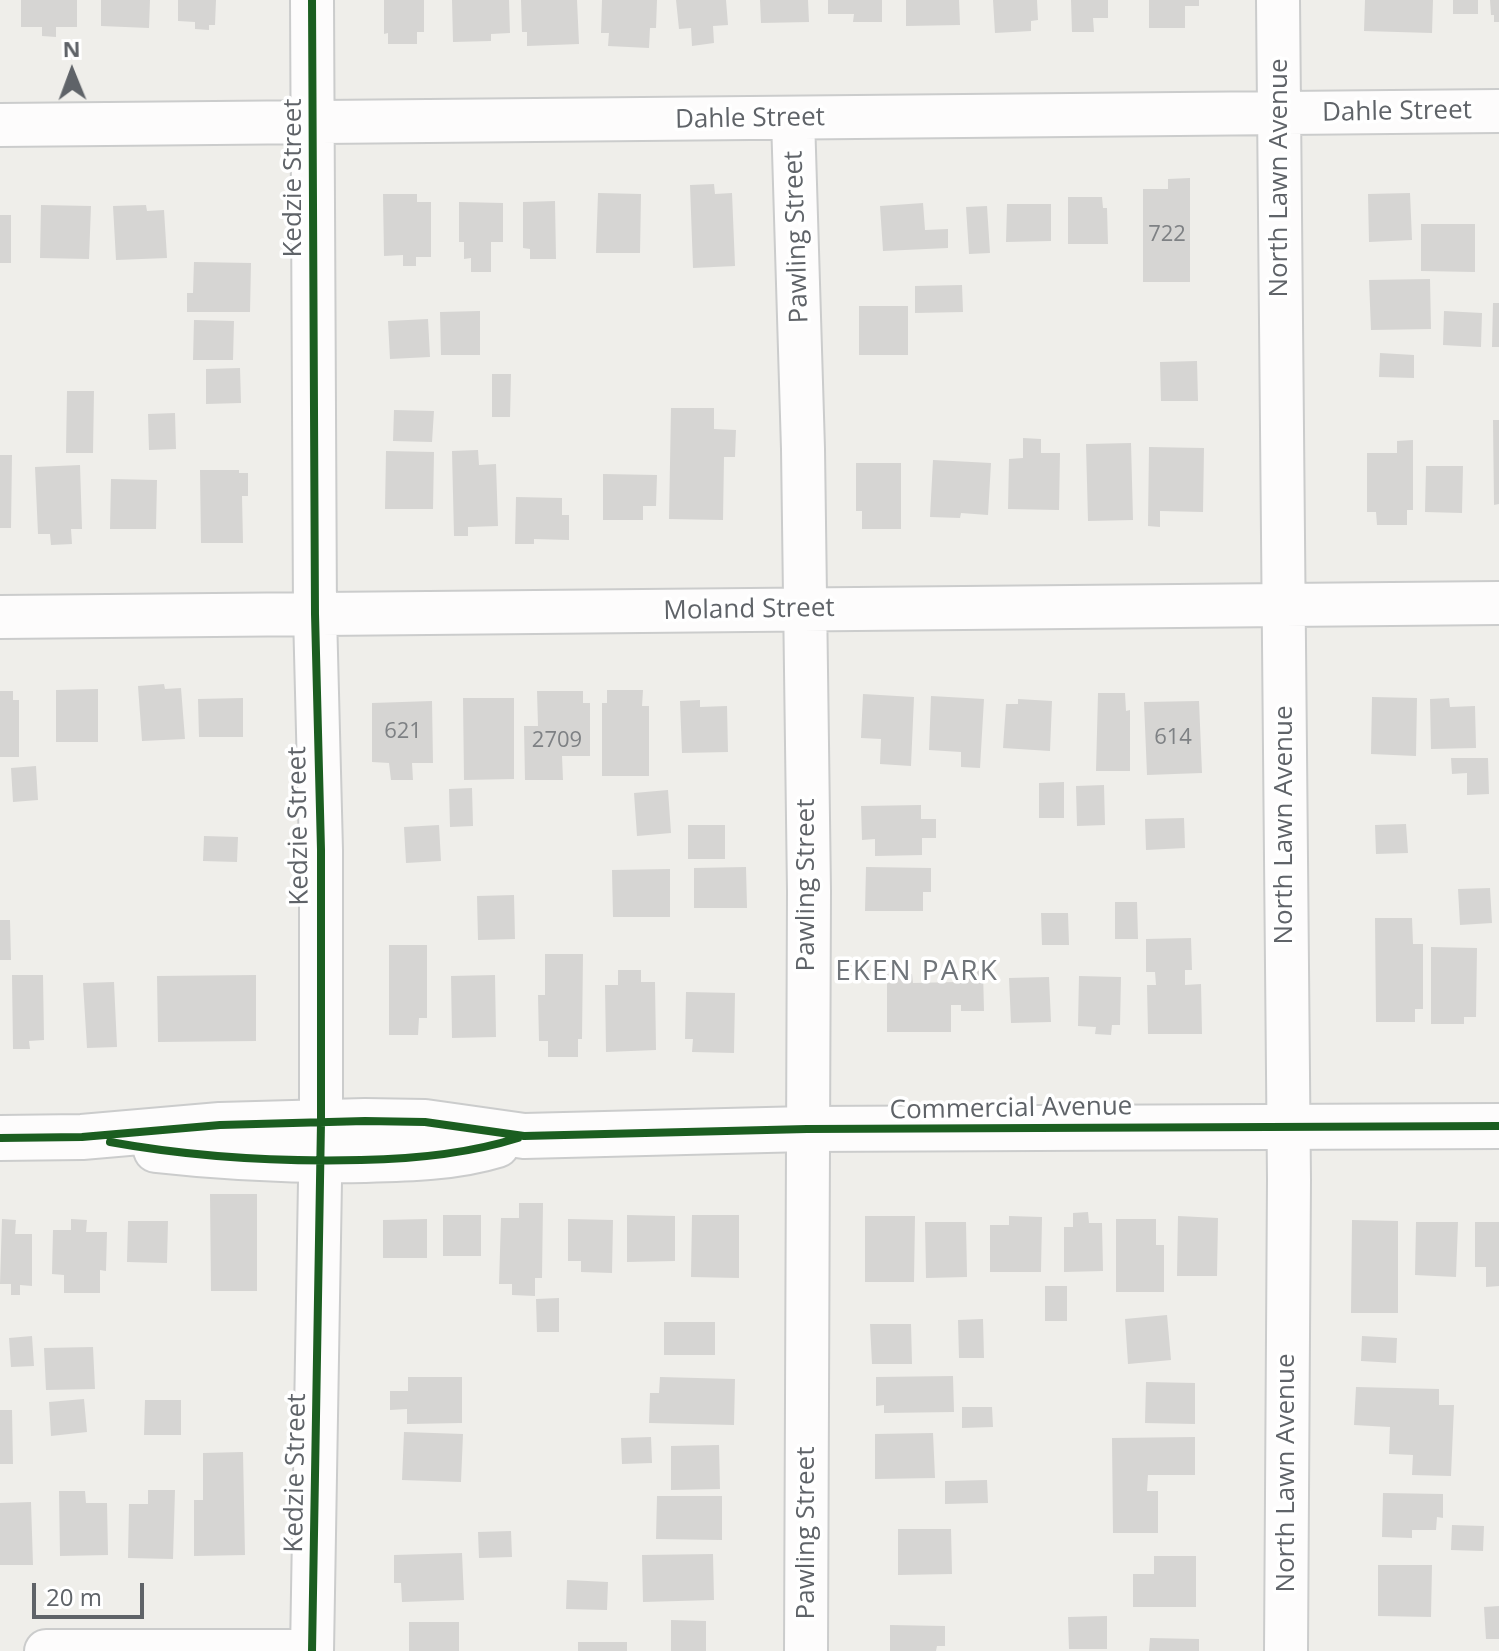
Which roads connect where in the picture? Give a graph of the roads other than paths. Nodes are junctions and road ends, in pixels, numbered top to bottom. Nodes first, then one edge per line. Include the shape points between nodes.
1 (312, 0) edge
2 (1278, 0) edge
3 (1499, 111) edge
4 (1281, 114) junction
5 (793, 118) junction
6 (314, 123) junction
7 (0, 125) edge
8 (1499, 603) edge
9 (1283, 605) junction
10 (804, 610) junction
11 (315, 614) junction
12 (0, 617) edge
13 (1288, 1126) junction
14 (1499, 1126) edge
15 (807, 1129) junction
16 (0, 1138) edge
17 (321, 1142) junction
18 (46, 1651) edge
19 (302, 1651) edge
20 (312, 1651) edge
21 (806, 1651) edge
22 (1286, 1651) edge

1 - 6 street, Kedzie Street
2 - 4 street, North Lawn Avenue
3 - 4 street, Dahle Street
4 - 5 street, Dahle Street
4 - 9 street, North Lawn Avenue
5 - 6 street, Dahle Street
5 - 10 street, Pawling Street
6 - 7 street, Dahle Street
6 - 11 street, Kedzie Street
8 - 9 street, Moland Street
9 - 10 street, Moland Street
9 - 13 street, North Lawn Avenue
10 - 11 street, Moland Street
10 - 15 street, Pawling Street
11 - 12 street, Moland Street
11 - 17 street, Kedzie Street
13 - 14 street, Commercial Avenue
13 - 15 street, Commercial Avenue
13 - 22 street, North Lawn Avenue
15 - 17 street, Commercial Avenue via 524,1136 484,1149 432,1156
15 - 21 street, Pawling Street
16 - 17 street, Commercial Avenue via 82,1137 222,1157
17 - 20 street, Kedzie Street
18 - 19 street

